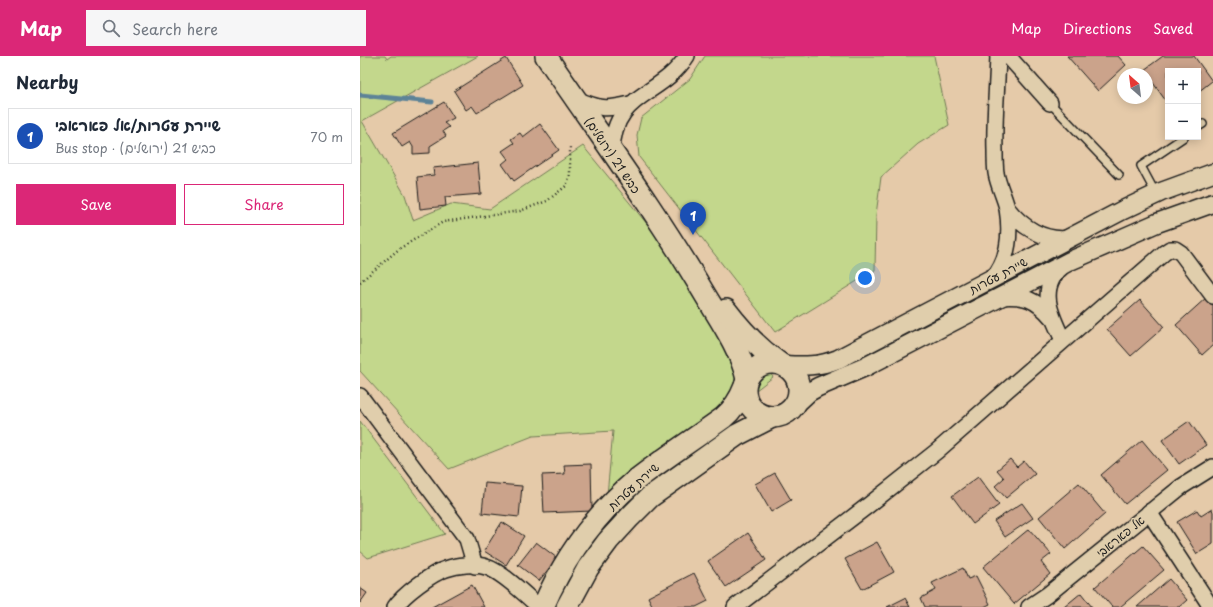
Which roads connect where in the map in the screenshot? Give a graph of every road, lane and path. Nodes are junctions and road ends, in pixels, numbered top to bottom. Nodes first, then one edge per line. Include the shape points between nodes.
1 (546, 56) edge
2 (687, 56) edge
3 (998, 56) edge
4 (1008, 56) edge
5 (576, 99) junction
6 (1050, 103) joint
7 (630, 104) junction
8 (1180, 140) edge
9 (570, 145) dead end
10 (612, 152) junction
11 (1211, 173) edge
12 (1119, 175) dead end
13 (1156, 195) junction
14 (1213, 203) edge
15 (1007, 208) junction
16 (1070, 238) junction
17 (680, 253) junction
18 (1070, 261) junction
19 (994, 278) junction
20 (360, 282) edge
21 (1213, 296) edge
22 (999, 297) junction
23 (1052, 318) junction
24 (1063, 340) junction
25 (780, 364) junction
26 (746, 382) junction
27 (360, 396) edge
28 (795, 404) junction
29 (772, 417) junction
30 (1213, 467) edge
31 (1149, 512) junction
32 (475, 566) junction
33 (395, 607) edge
34 (539, 607) edge
35 (543, 607) edge
36 (567, 607) edge
37 (735, 607) edge
38 (1029, 607) edge
39 (1211, 607) edge

1 - 5 main road, כביש 21 (ירושלים)
2 - 7 street via 669,77
3 - 15 street via 996,174
4 - 6 street
5 - 7 street via 599,108
5 - 10 main road, כביש 21 (ירושלים)
6 - 12 lane
7 - 10 street via 614,131
8 - 13 lane via 1141,166
9 - 20 path via 570,175 566,186 547,201 520,211 443,222 399,249
10 - 17 main road, כביש 21 (ירושלים)
11 - 13 street, שיירת עטרות
13 - 16 street, שיירת עטרות
14 - 18 street, שיירת עטרות via 1157,223
15 - 16 street via 1021,223 1043,235 1060,239
15 - 19 street via 1009,233 1006,256
16 - 19 street, שיירת עטרות
17 - 25 main road, כביש 21 (ירושלים) via 739,327
17 - 26 main road, כביש 21 (ירושלים) via 732,341 744,367
18 - 22 street, שיירת עטרות
18 - 23 street via 1056,272 1051,280 1048,303
19 - 25 street, שיירת עטרות via 838,359 825,364 807,366
21 - 24 street via 1181,253 1170,249
22 - 23 street via 1030,299 1039,304
22 - 28 street, שיירת עטרות via 866,367 818,387
23 - 24 street
24 - 37 street via 937,451
25 - 26 main road via 764,364 752,371
25 - 28 main road via 791,370 797,378 799,396
26 - 29 main road via 745,395 748,404 761,415
26 - 35 main road, שיירת עטרות via 741,398 733,410 658,463 614,501 569,556
27 - 32 street via 467,539
28 - 29 main road via 788,412
29 - 36 main road, שיירת עטרות via 737,435 650,497 600,551
30 - 31 street, אל פאראבי via 1181,487
31 - 38 street, אל פאראבי
31 - 39 street
32 - 33 street via 446,569 430,577 400,600
32 - 34 street via 486,567 506,579

